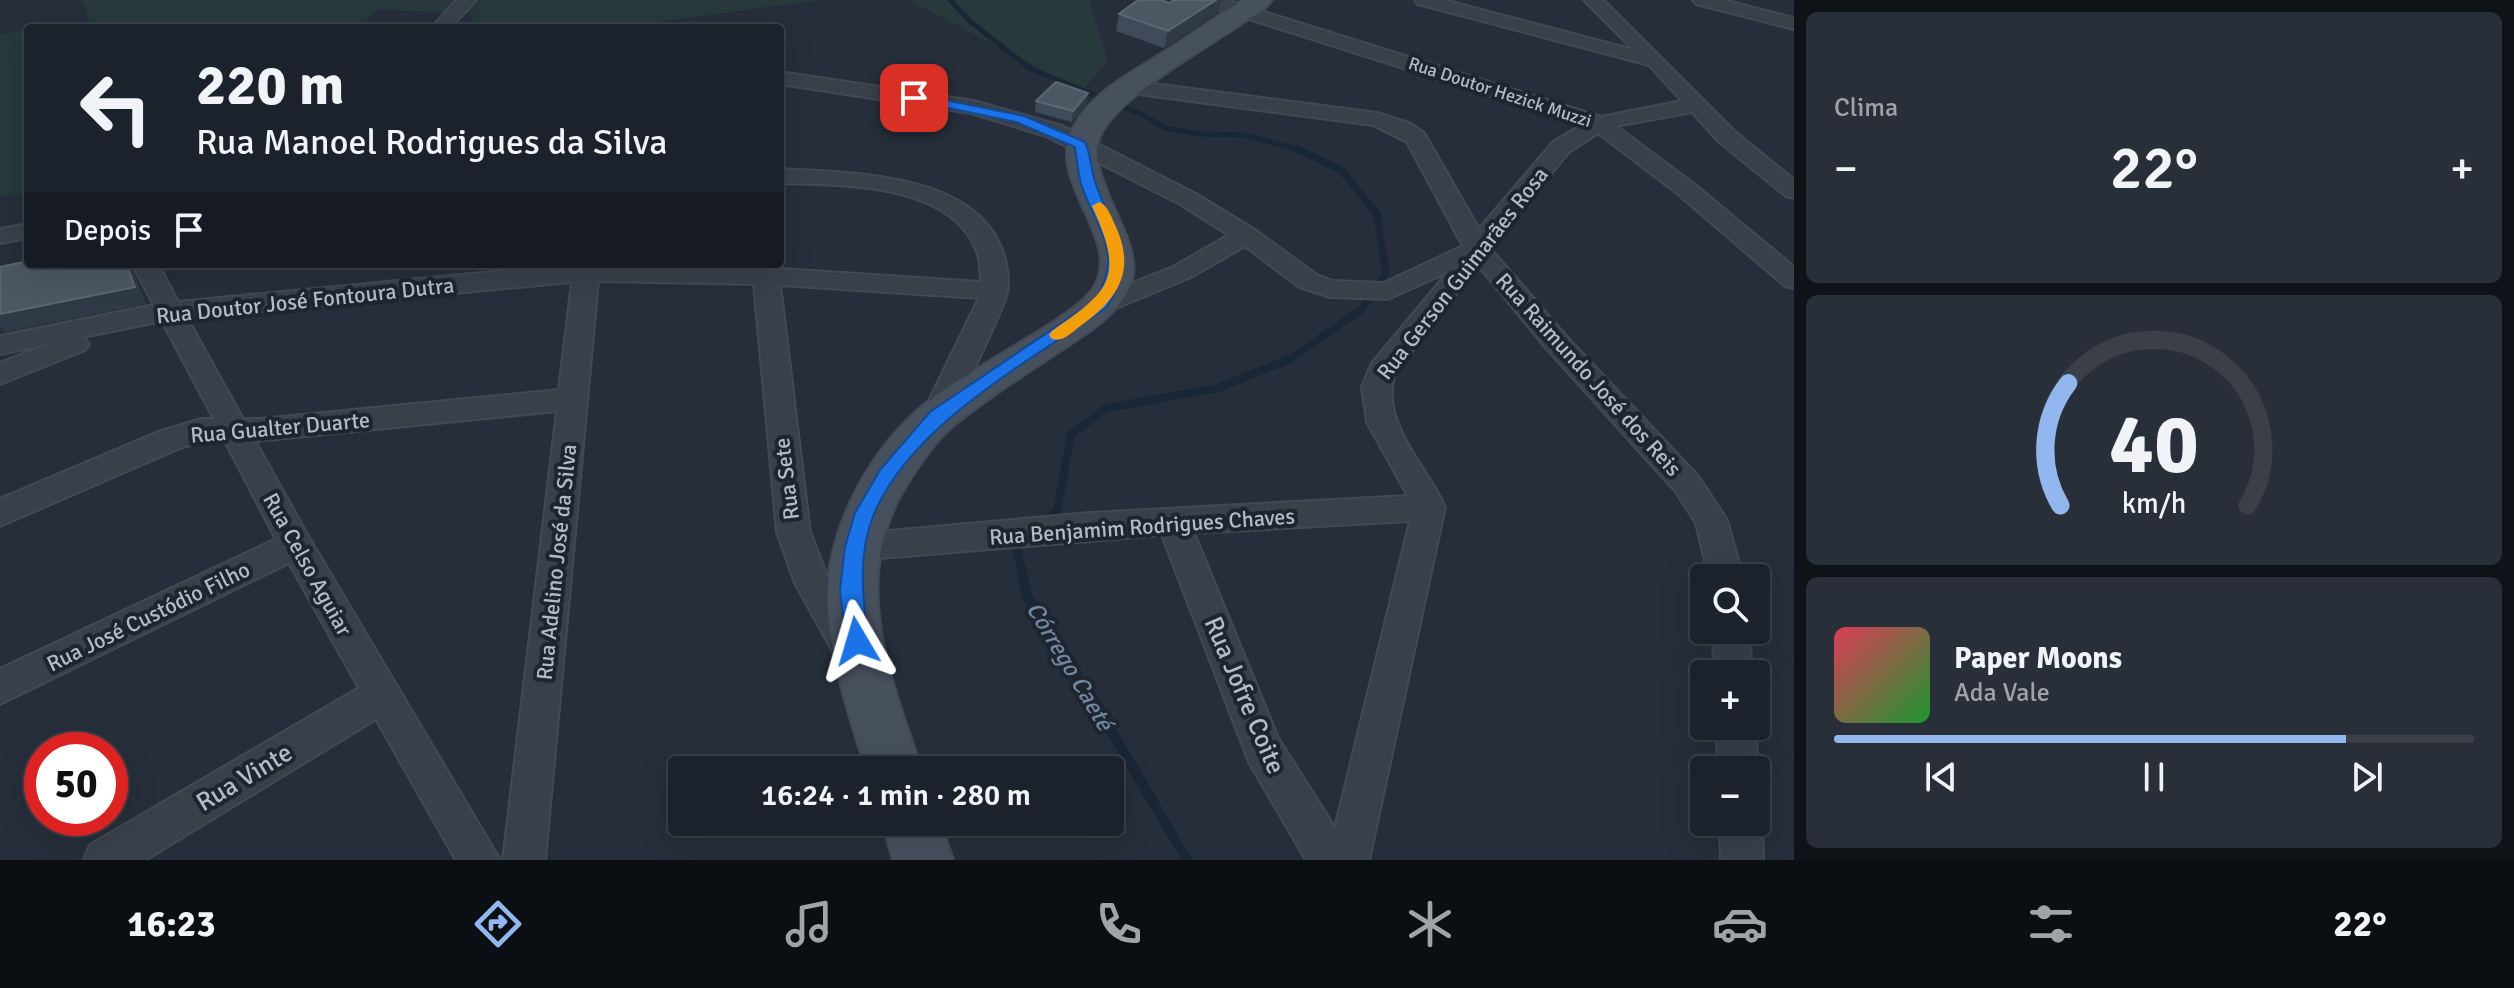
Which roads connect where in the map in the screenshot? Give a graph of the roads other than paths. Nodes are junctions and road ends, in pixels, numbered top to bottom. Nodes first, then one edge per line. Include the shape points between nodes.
1 (1208, 0) edge
2 (1424, 0) edge
3 (1593, 0) edge
4 (1702, 0) edge
5 (464, 3) edge
6 (1251, 6) edge
7 (1756, 15) junction
8 (444, 24) edge
9 (1794, 24) edge
10 (1794, 45) edge
11 (1655, 61) junction
12 (784, 79) edge
13 (1120, 95) junction
14 (1695, 105) junction
15 (1598, 123) junction
16 (1081, 145) junction
17 (784, 176) edge
18 (1794, 191) edge
19 (24, 232) edge
20 (1246, 235) junction
21 (0, 236) edge
22 (1476, 249) junction
23 (146, 268) edge
24 (587, 268) edge
25 (766, 276) junction
26 (1794, 280) edge
27 (995, 291) junction
28 (1100, 305) junction
29 (156, 313) junction
30 (0, 345) edge
31 (0, 374) edge
32 (574, 399) junction
33 (936, 417) junction
34 (233, 430) junction
35 (1429, 507) junction
36 (0, 513) edge
37 (1174, 523) junction
38 (296, 545) junction
39 (855, 547) junction
40 (1724, 564) edge
41 (861, 666) junction
42 (0, 687) edge
43 (382, 695) junction
44 (890, 756) edge
45 (915, 836) edge
46 (1741, 836) edge
47 (105, 860) edge
48 (479, 860) edge
49 (524, 860) edge
50 (923, 860) edge
51 (1330, 860) edge
52 (1348, 860) edge
53 (1742, 860) edge

1 - 6 street, Rua Doutor Hezick Muzzi
2 - 11 street
3 - 11 street
4 - 7 street
5 - 8 street
6 - 13 main road
6 - 15 street, Rua Doutor Hezick Muzzi
7 - 9 street
7 - 10 street
11 - 14 street
12 - 16 street via 974,107
13 - 16 main road via 1087,128
13 - 22 street, Rua Raimundo José dos Reis via 1356,116 1401,128 1416,138
14 - 15 street, Rua Gerson Guimarães Rosa
14 - 18 street
15 - 22 street, Rua Gerson Guimarães Rosa via 1561,147
15 - 26 street, Rua Doutor Hezick Muzzi
16 - 20 street
16 - 28 main road via 1088,183 1111,231 1117,261 1114,284
17 - 27 street via 889,184 943,200 965,213 989,250 996,269
19 - 21 street
20 - 22 street via 1308,281 1330,289 1383,291
20 - 28 street via 1182,272
22 - 35 street, Rua Gerson Guimarães Rosa via 1375,383 1374,403 1385,429
22 - 40 street, Rua Raimundo José dos Reis via 1687,484 1711,520
23 - 29 street, Rua Celso Aguiar
24 - 25 street, Rua Doutor José Fontoura Dutra
24 - 29 street, Rua Doutor José Fontoura Dutra
24 - 32 street, Rua Adelino José da Silva
25 - 27 street, Rua Doutor José Fontoura Dutra
25 - 41 street, Rua Sete via 794,543 809,581
27 - 33 street
28 - 33 main road
29 - 30 street, Rua Doutor José Fontoura Dutra
29 - 31 street
29 - 34 street, Rua Celso Aguiar
32 - 34 street, Rua Gualter Duarte
32 - 49 street, Rua Adelino José da Silva
33 - 39 main road via 887,475 865,513
34 - 36 street, Rua Gualter Duarte via 190,433
34 - 38 street, Rua Celso Aguiar
35 - 37 street, Rua Benjamim Rodrigues Chaves
35 - 52 street
37 - 39 street, Rua Benjamim Rodrigues Chaves
37 - 51 street, Rua Jofre Coite via 1263,749
38 - 42 street, Rua José Custódio Filho
38 - 43 street, Rua Celso Aguiar
39 - 41 main road via 851,590
41 - 44 main road
43 - 47 street, Rua Vinte
43 - 48 street, Rua Celso Aguiar
45 - 50 main road
46 - 53 street

